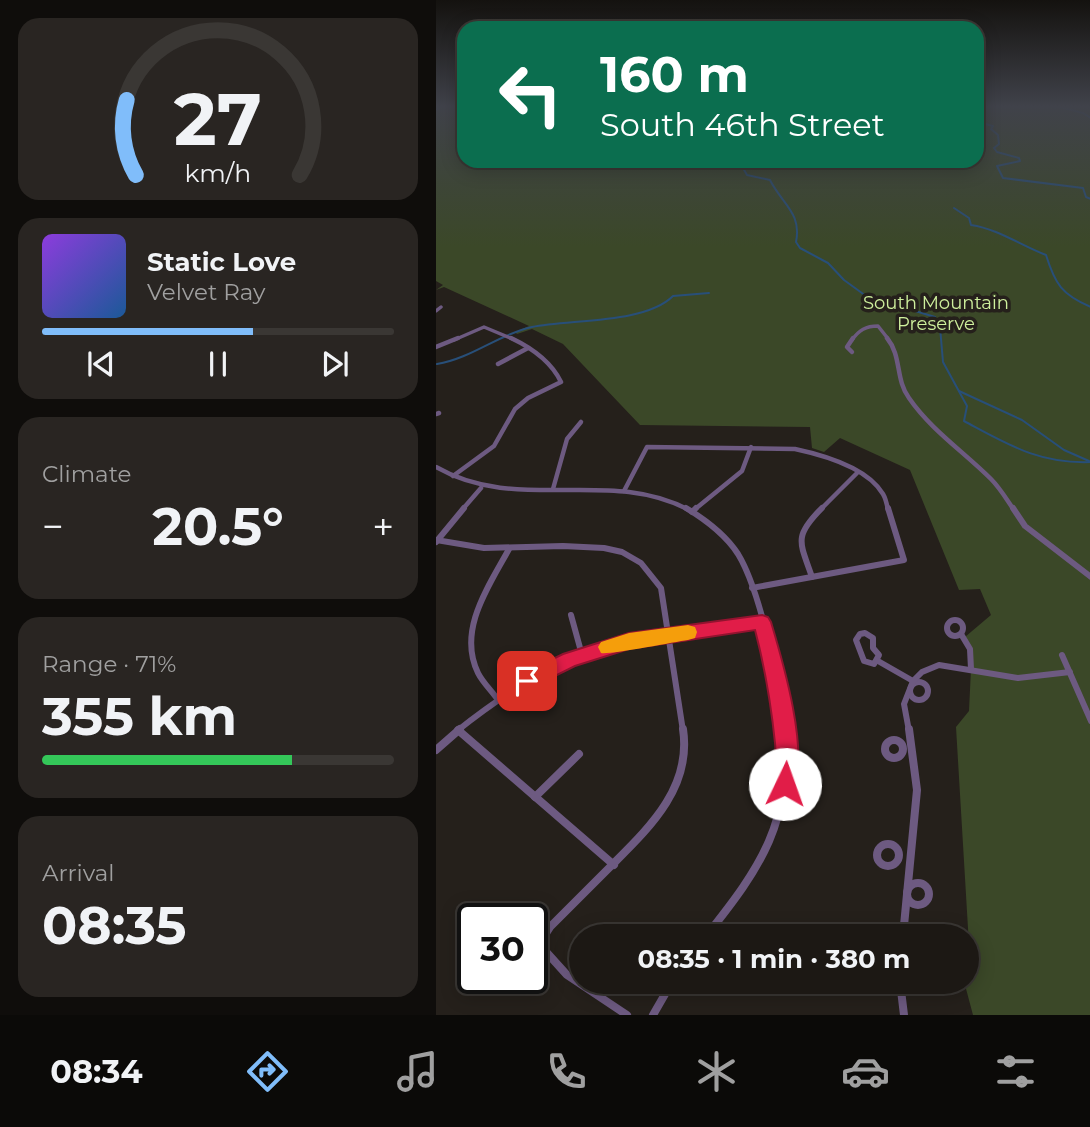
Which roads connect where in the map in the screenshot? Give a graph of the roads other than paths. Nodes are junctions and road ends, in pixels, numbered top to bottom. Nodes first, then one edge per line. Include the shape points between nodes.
1 (441, 307) dead end
2 (436, 311) edge
3 (436, 347) edge
4 (528, 348) junction
5 (852, 352) dead end
6 (498, 364) dead end
7 (561, 382) joint
8 (581, 422) dead end
9 (751, 447) junction
10 (436, 467) edge
11 (858, 472) junction
12 (454, 477) junction
13 (481, 488) junction
14 (553, 489) junction
15 (624, 491) junction
16 (692, 512) junction
17 (436, 540) edge
18 (508, 549) junction
19 (1090, 577) edge
20 (812, 578) junction
21 (752, 588) junction
22 (571, 615) dead end
23 (762, 622) junction
24 (961, 634) dead end
25 (669, 635) junction
26 (1062, 655) dead end
27 (582, 656) junction
28 (878, 661) junction
29 (971, 669) junction
30 (1070, 672) junction
31 (911, 684) junction
32 (498, 700) junction
33 (1090, 721) edge
34 (458, 730) junction
35 (436, 750) edge
36 (580, 754) dead end
37 (535, 797) junction
38 (899, 858) dead end
39 (912, 860) junction
40 (614, 865) junction
41 (715, 924) edge
42 (904, 924) edge
43 (665, 994) edge
44 (901, 994) edge
45 (627, 1015) edge
46 (653, 1015) edge
47 (904, 1015) edge

1 - 2 street
3 - 4 street via 484,327
4 - 6 street
4 - 7 street via 543,358
5 - 19 street via 847,347 859,330 878,326 898,353 900,382 910,400 993,481 1025,526
7 - 12 street via 515,409 494,446
8 - 14 street via 567,439
9 - 11 street via 806,450
9 - 15 street via 647,447
9 - 16 street via 742,471
10 - 12 street
11 - 20 street via 804,526 801,545
11 - 20 street via 883,494 904,560
12 - 13 street
13 - 14 street
13 - 17 street
14 - 15 street
15 - 16 street via 667,500
16 - 21 street via 732,544
17 - 18 street
18 - 25 street via 601,548 636,559 651,572 664,596
18 - 32 street via 476,614 470,645 479,675
20 - 21 street
21 - 23 street
22 - 27 street
23 - 25 street
23 - 41 street via 786,737 781,807 776,828 750,878
24 - 29 street via 970,649
25 - 27 street via 629,641
25 - 40 street via 685,744 678,782 656,821
26 - 30 street
27 - 32 street via 543,672
28 - 28 street via 873,638 860,634 856,640 864,661
28 - 31 street
29 - 30 street via 1018,678
29 - 31 street via 939,666 922,672
30 - 33 street
31 - 39 street via 904,704 917,790
32 - 34 street
34 - 35 street
34 - 37 street
36 - 37 street
37 - 40 street
38 - 39 street
39 - 42 street
40 - 45 street via 550,927 539,944 547,957
43 - 46 street
44 - 47 street

